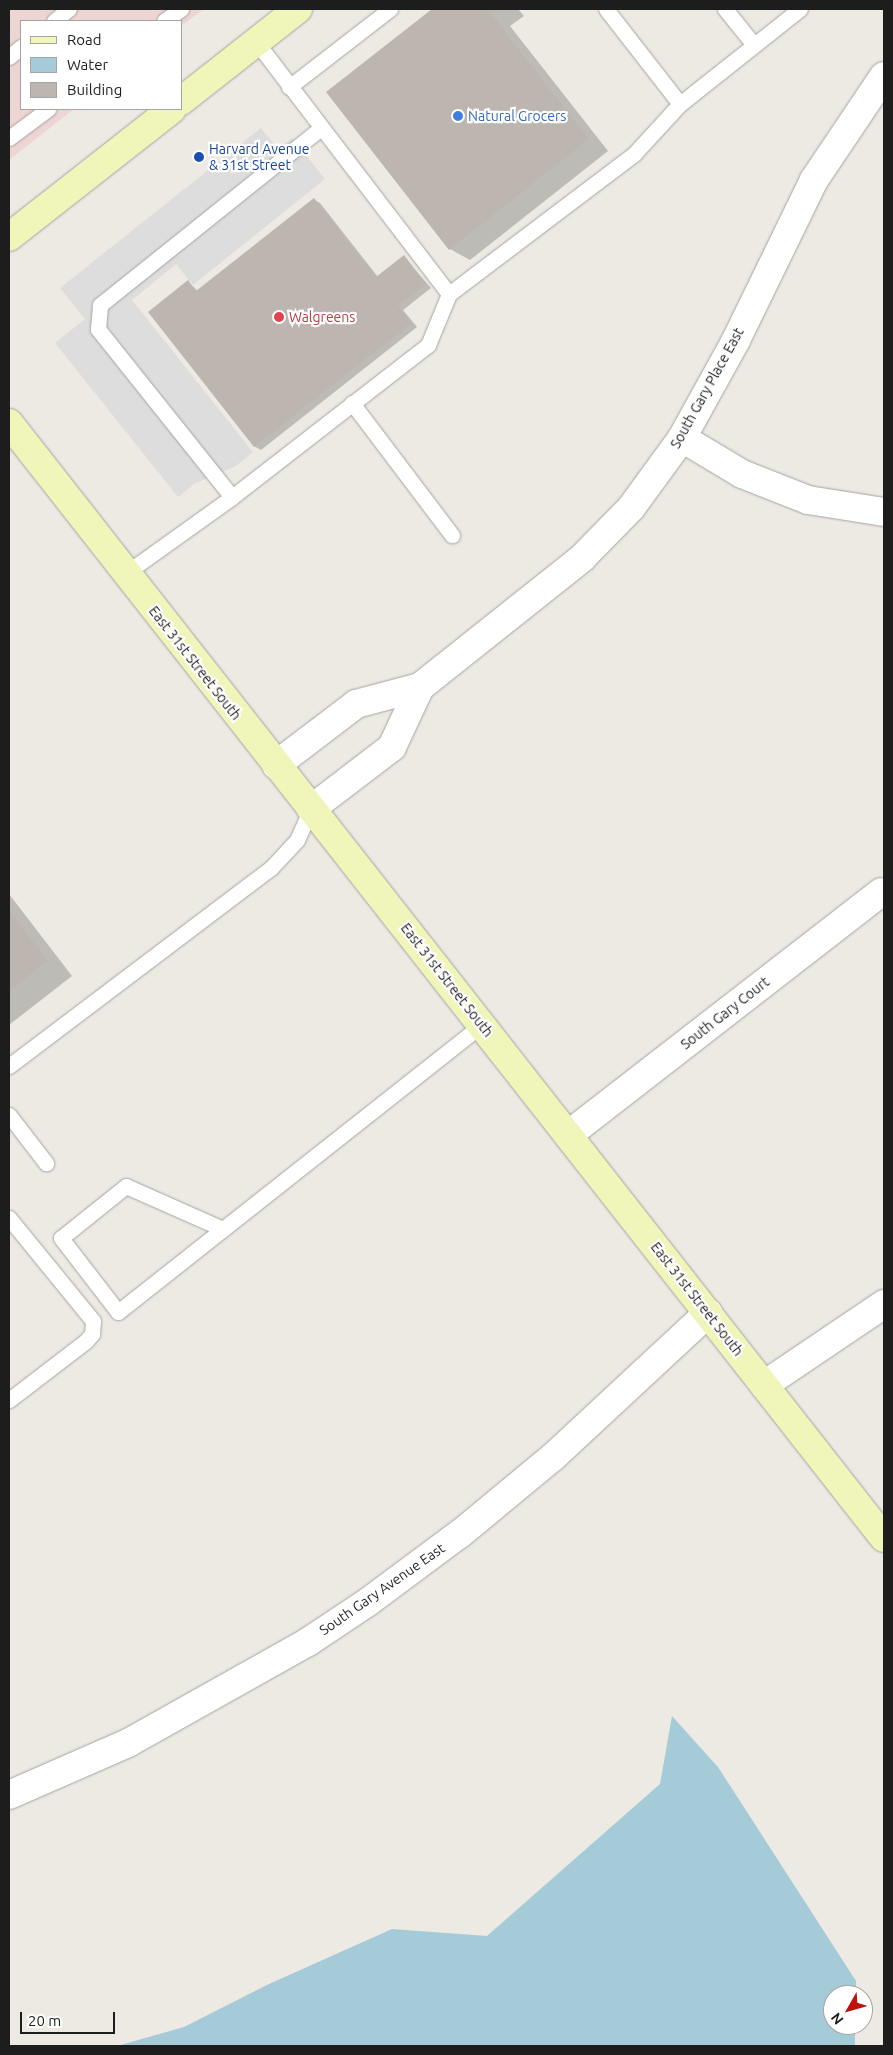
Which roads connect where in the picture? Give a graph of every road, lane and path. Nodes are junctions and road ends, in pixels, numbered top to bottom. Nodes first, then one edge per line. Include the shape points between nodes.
1 (69, 9) edge
2 (181, 9) edge
3 (298, 9) edge
4 (390, 9) edge
5 (606, 9) edge
6 (725, 9) edge
7 (800, 9) edge
8 (55, 20) edge
9 (165, 20) edge
10 (256, 42) junction
11 (754, 45) junction
12 (20, 48) edge
13 (9, 57) edge
14 (884, 76) edge
15 (289, 87) junction
16 (182, 100) edge
17 (680, 104) junction
18 (47, 110) edge
19 (171, 110) edge
20 (320, 129) junction
21 (9, 138) edge
22 (9, 237) edge
23 (450, 294) junction
24 (352, 403) junction
25 (9, 423) edge
26 (682, 438) junction
27 (232, 497) junction
28 (884, 512) edge
29 (452, 534) dead end
30 (126, 573) junction
31 (420, 687) junction
32 (276, 765) junction
33 (311, 809) junction
34 (881, 892) dead end
35 (482, 1025) junction
36 (9, 1066) edge
37 (9, 1115) edge
38 (568, 1135) junction
39 (46, 1164) dead end
40 (9, 1218) edge
41 (224, 1229) junction
42 (884, 1304) edge
43 (708, 1313) junction
44 (764, 1385) junction
45 (9, 1400) edge
46 (884, 1538) edge
47 (9, 1795) edge

1 - 8 lane
2 - 9 lane
3 - 10 main road
4 - 15 lane
5 - 17 lane
6 - 11 lane
7 - 11 lane
10 - 15 lane
10 - 16 main road
11 - 17 lane
12 - 13 lane
14 - 26 street, South Gary Place East via 814,180 736,340
15 - 20 lane
17 - 23 lane via 634,154
18 - 21 lane
19 - 22 main road
20 - 23 lane
20 - 27 lane via 100,305 98,329
23 - 24 lane via 428,345
24 - 27 lane
24 - 29 lane
25 - 30 main road, East 31st Street South
26 - 28 street via 742,474 808,500
26 - 31 street, South Gary Place East via 631,508 582,558
27 - 30 lane
30 - 32 main road, East 31st Street South
31 - 32 street, South Gary Place East via 356,704
31 - 33 street, South Gary Place East via 392,747
32 - 33 main road, East 31st Street South
33 - 35 main road, East 31st Street South
33 - 36 lane via 297,840 271,868
34 - 38 street, South Gary Court
35 - 38 main road, East 31st Street South
35 - 41 lane
37 - 39 lane
38 - 43 main road, East 31st Street South
40 - 45 lane via 93,1321 92,1334 86,1341
41 - 41 lane via 118,1312 61,1238 126,1186
42 - 44 street
43 - 44 main road, East 31st Street South
43 - 47 street, South Gary Avenue East via 553,1457 461,1533 368,1602 308,1642 128,1743
44 - 46 main road, East 31st Street South

